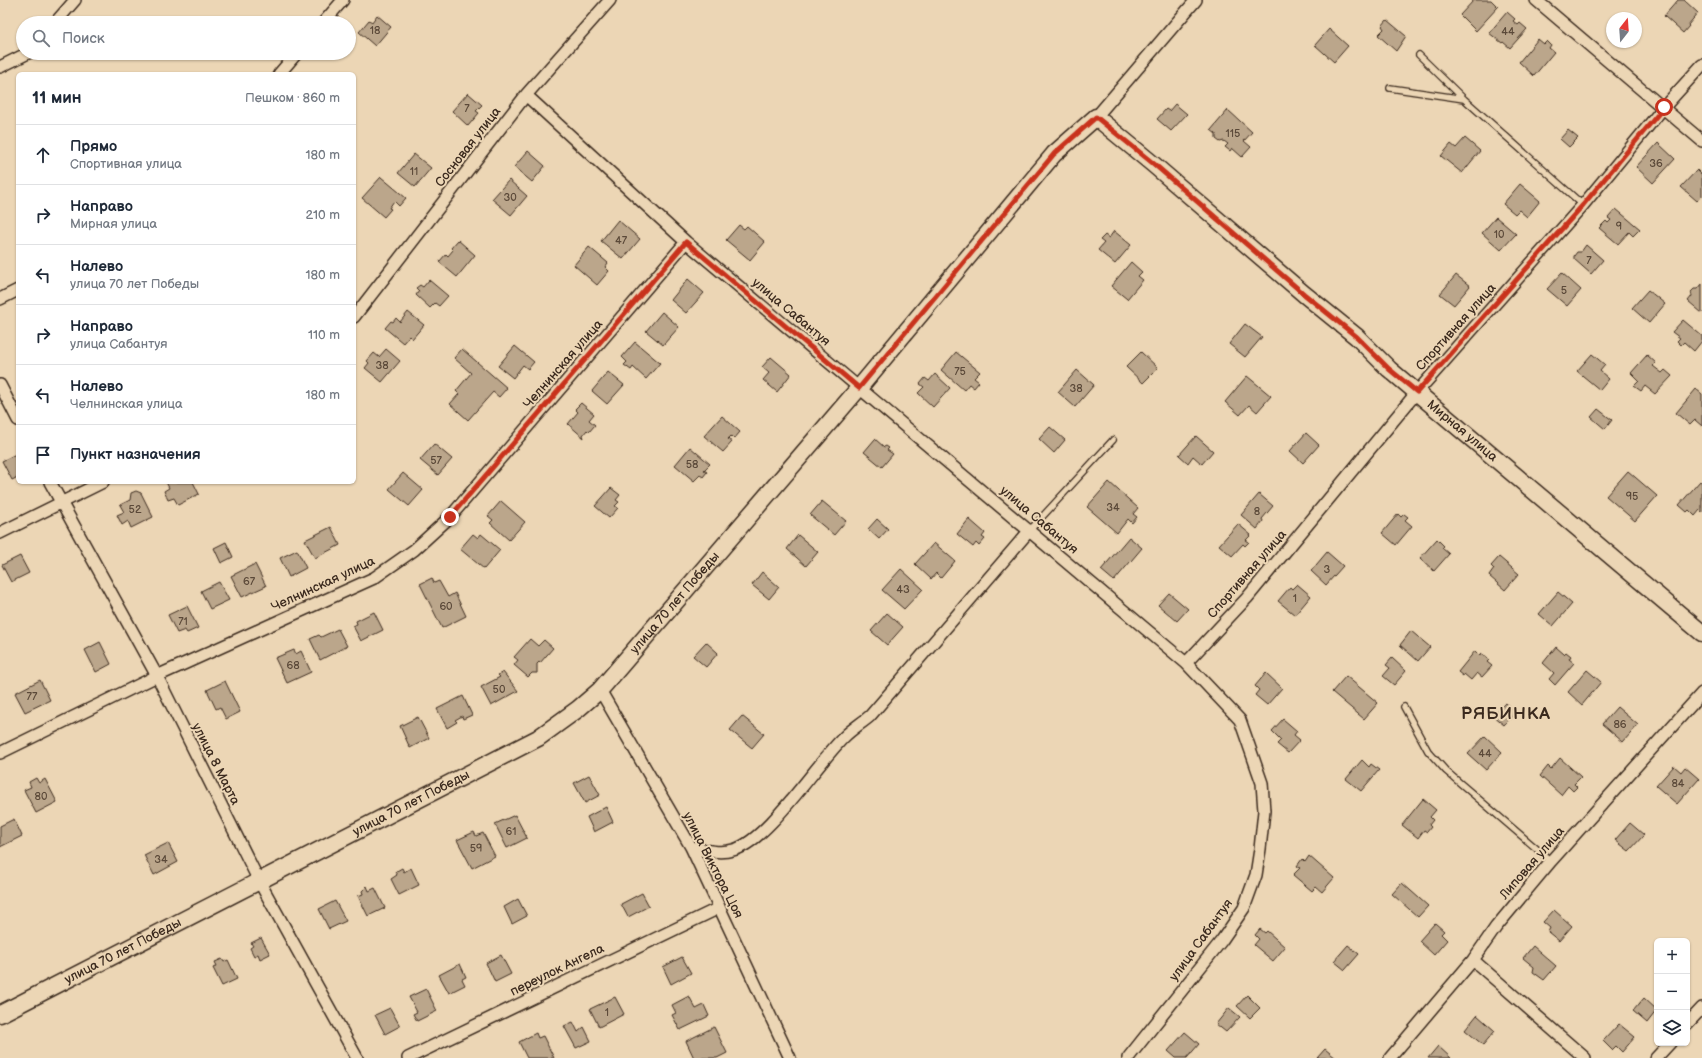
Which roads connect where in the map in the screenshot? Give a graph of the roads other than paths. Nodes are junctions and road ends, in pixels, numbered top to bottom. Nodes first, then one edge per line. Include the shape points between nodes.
1 (75, 0) edge
2 (343, 0) edge
3 (610, 0) edge
4 (1196, 0) edge
5 (1536, 0) edge
6 (61, 16) edge
7 (329, 16) edge
8 (1419, 55) dead end
9 (16, 59) edge
10 (291, 60) edge
11 (1702, 65) edge
12 (0, 67) edge
13 (281, 72) edge
14 (1390, 88) dead end
15 (526, 95) junction
16 (1464, 99) junction
17 (1664, 107) junction
18 (1096, 117) junction
19 (1702, 141) edge
20 (1583, 205) junction
21 (686, 242) junction
22 (16, 291) edge
23 (0, 298) edge
24 (356, 314) edge
25 (0, 385) edge
26 (859, 388) junction
27 (1417, 392) junction
28 (16, 416) edge
29 (1113, 440) dead end
30 (51, 484) edge
31 (99, 484) edge
32 (60, 503) junction
33 (1030, 530) junction
34 (0, 533) edge
35 (1702, 633) edge
36 (1186, 663) junction
37 (156, 676) junction
38 (600, 690) junction
39 (1702, 693) edge
40 (1404, 707) dead end
41 (0, 754) edge
42 (691, 847) junction
43 (1551, 861) junction
44 (259, 881) junction
45 (719, 908) junction
46 (1473, 960) junction
47 (1702, 1008) edge
48 (0, 1014) edge
49 (1690, 1021) edge
50 (1667, 1046) edge
51 (357, 1058) edge
52 (408, 1058) edge
53 (790, 1058) edge
54 (1128, 1058) edge
55 (1390, 1058) edge
56 (1585, 1058) edge
57 (1656, 1058) edge

1 - 6 street
2 - 7 street
3 - 15 street, Сосновая улица
4 - 18 street, улица 70 лет Победы
5 - 17 street
8 - 16 lane
9 - 12 street
10 - 13 street
11 - 17 street, Спортивная улица
14 - 16 lane
15 - 21 street, улица Сабантуя
15 - 24 street, Сосновая улица
16 - 20 lane
17 - 19 street
17 - 20 street, Спортивная улица
18 - 26 street, улица 70 лет Победы via 1054,154
18 - 27 street, Мирная улица via 1357,337
20 - 27 street, Спортивная улица
21 - 26 street, улица Сабантуя
21 - 37 street, Челнинская улица via 450,517 414,550 374,578
22 - 23 street
25 - 28 street
26 - 33 street, улица Сабантуя
26 - 38 street, улица 70 лет Победы
27 - 35 street, Мирная улица
27 - 36 street, Спортивная улица via 1247,598
29 - 33 lane
30 - 32 street, улица 8 Марта
31 - 32 street
32 - 34 street
32 - 37 street, улица 8 Марта
33 - 36 street, улица Сабантуя
33 - 42 street via 870,716 844,737 766,828 749,843 734,850 715,852
36 - 54 street, улица Сабантуя via 1240,720 1262,783 1264,811 1260,849 1256,875 1244,908 1222,940
37 - 41 street, Челнинская улица
37 - 44 street, улица 8 Марта
38 - 42 street, улица Виктора Цоя
38 - 44 street, улица 70 лет Победы via 538,738
39 - 43 street, Липовая улица
40 - 43 lane via 1428,751 1446,771
42 - 45 street, улица Виктора Цоя
43 - 46 street, Липовая улица via 1496,927
44 - 48 street, улица 70 лет Победы
44 - 51 street, улица 8 Марта
45 - 52 street, переулок Ангела
45 - 53 street, улица Виктора Цоя
46 - 55 street, Липовая улица
46 - 56 street
47 - 49 street
50 - 57 street

